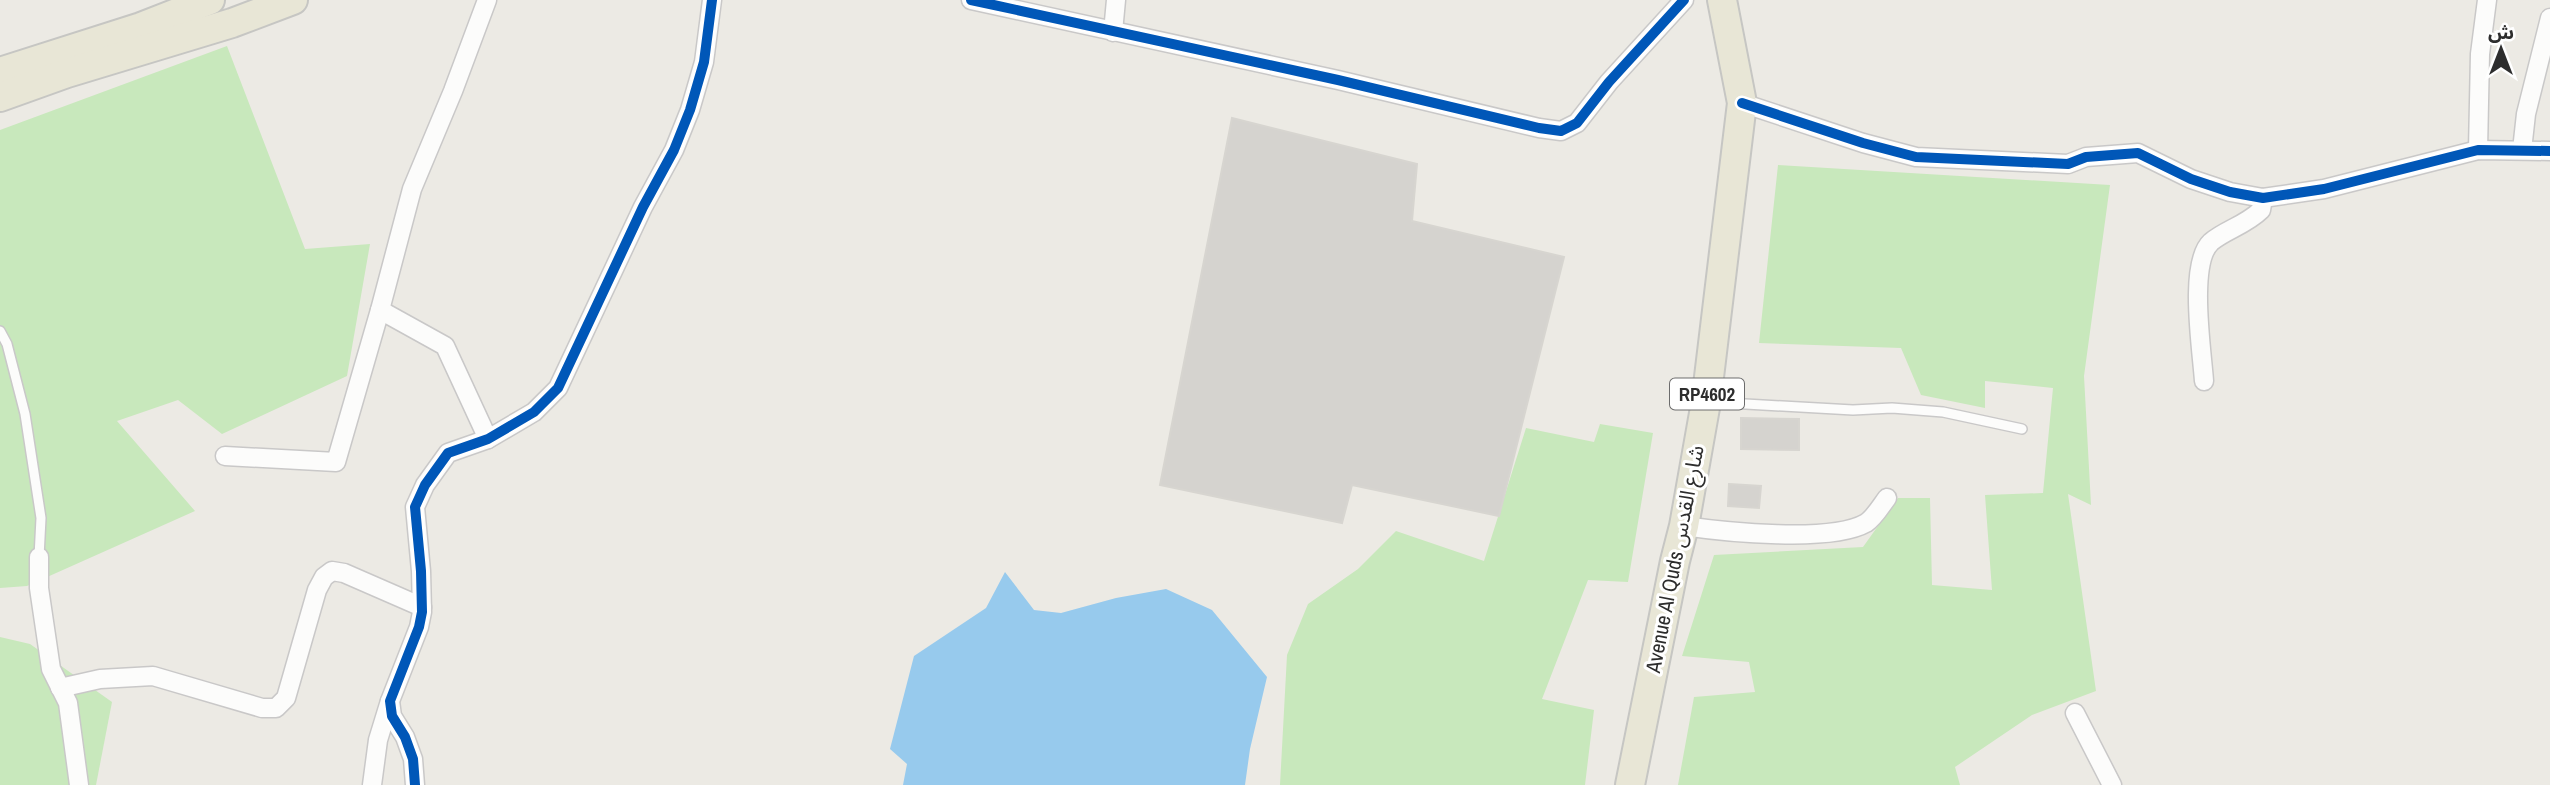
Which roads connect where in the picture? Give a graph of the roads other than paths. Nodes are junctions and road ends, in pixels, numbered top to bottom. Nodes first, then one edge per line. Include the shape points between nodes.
1 (210, 0) edge
2 (487, 0) edge
3 (712, 0) edge
4 (971, 0) edge
5 (1116, 0) edge
6 (1684, 0) edge
7 (1722, 0) edge
8 (2487, 0) edge
9 (281, 3) edge
10 (2550, 19) edge
11 (1113, 32) junction
12 (0, 72) edge
13 (0, 97) edge
14 (1742, 103) junction
15 (2478, 150) junction
16 (2522, 150) junction
17 (2550, 151) edge
18 (2263, 198) junction
19 (380, 310) junction
20 (0, 331) edge
21 (2204, 381) dead end
22 (1706, 402) junction
23 (2022, 429) dead end
24 (488, 439) junction
25 (225, 456) dead end
26 (1887, 498) dead end
27 (1684, 526) junction
28 (39, 557) joint
29 (422, 607) junction
30 (60, 688) junction
31 (390, 701) junction
32 (2075, 713) dead end
33 (79, 785) edge
34 (372, 785) edge
35 (415, 785) edge
36 (1630, 785) edge
37 (2112, 785) edge

1 - 12 main road
2 - 19 street via 412,189
3 - 24 street via 699,85 678,140 558,388 534,412
4 - 11 street
5 - 11 street
6 - 11 street via 1586,114 1561,131
7 - 14 main road, Avenue Al Quds شارع القدس / RP4602
8 - 15 street via 2480,54
9 - 13 main road
10 - 16 street via 2526,114
14 - 18 street via 1916,156 2068,164 2086,156 2138,153 2191,179
14 - 22 main road, Avenue Al Quds شارع القدس / RP4602
15 - 16 street
15 - 18 street via 2325,189
16 - 17 street
18 - 21 street via 2261,210 2249,221 2210,243 2198,266
19 - 24 street via 444,346
19 - 25 street via 336,462
20 - 28 lane via 25,414 41,518
22 - 23 lane via 1943,412
22 - 27 main road, Avenue Al Quds شارع القدس / RP4602
24 - 29 street via 448,453 415,507
26 - 27 street via 1868,522 1845,531 1740,534
27 - 36 main road, Avenue Al Quds شارع القدس / RP4602
28 - 30 street via 51,669
29 - 30 street via 332,571 317,590 286,698 276,708 262,708 153,676 100,679
29 - 31 street via 419,628
30 - 33 street via 68,703
31 - 34 street via 378,740
31 - 35 street via 392,716 413,759
32 - 37 street

